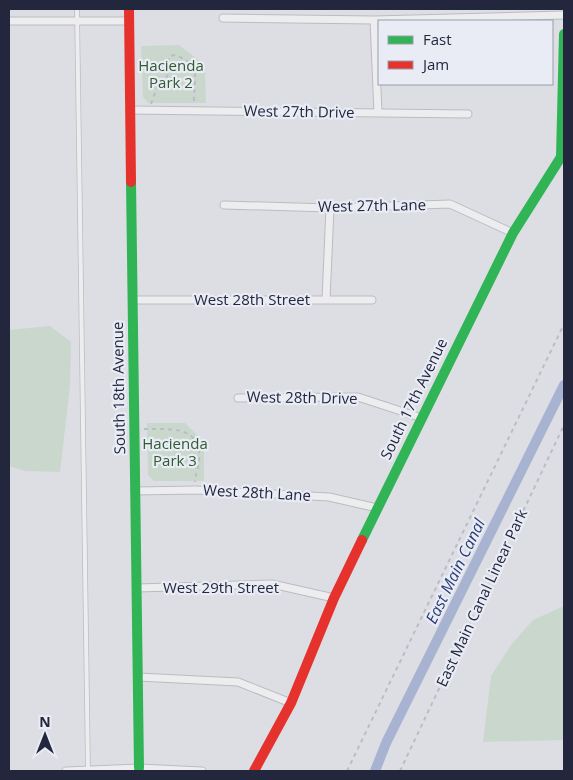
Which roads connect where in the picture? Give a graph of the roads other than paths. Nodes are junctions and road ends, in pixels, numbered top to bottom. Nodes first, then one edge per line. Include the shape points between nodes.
1 (77, 9) edge
2 (129, 9) edge
3 (564, 15) edge
4 (224, 18) dead end
5 (374, 20) junction
6 (9, 21) edge
7 (77, 21) junction
8 (129, 21) junction
9 (564, 34) edge
10 (130, 110) junction
11 (378, 113) junction
12 (468, 114) dead end
13 (224, 205) dead end
14 (330, 208) junction
15 (513, 233) junction
16 (133, 300) junction
17 (326, 300) junction
18 (372, 300) dead end
19 (238, 398) dead end
20 (422, 418) junction
21 (135, 491) junction
22 (377, 508) junction
23 (137, 588) junction
24 (334, 598) junction
25 (138, 678) junction
26 (291, 704) junction
27 (139, 768) junction
28 (66, 771) edge
29 (88, 771) edge
30 (202, 771) edge
31 (254, 771) edge

1 - 7 lane
2 - 8 street, South 18th Avenue
3 - 5 street
4 - 5 street
5 - 11 street
6 - 7 street
7 - 8 street
7 - 29 lane
8 - 10 street, South 18th Avenue
9 - 15 street, South 17th Avenue via 561,157
10 - 11 street, West 27th Drive
10 - 16 street, South 18th Avenue
11 - 12 street, West 27th Drive
13 - 14 street, West 27th Lane
14 - 15 street, West 27th Lane via 450,204
14 - 17 street
15 - 20 street, South 17th Avenue
16 - 17 street, West 28th Street
16 - 21 street, South 18th Avenue
17 - 18 street, West 28th Street
19 - 20 street, West 28th Drive via 358,397
20 - 22 street, South 17th Avenue
21 - 22 street, West 28th Lane via 196,490 329,497
21 - 23 street, South 18th Avenue
22 - 24 street, South 17th Avenue
23 - 24 street, West 29th Street via 272,584
23 - 25 street, South 18th Avenue
24 - 26 street, South 17th Avenue
25 - 26 street via 238,682
25 - 27 street, South 18th Avenue
26 - 31 street, South 17th Avenue
27 - 29 street
27 - 30 street
28 - 29 street

